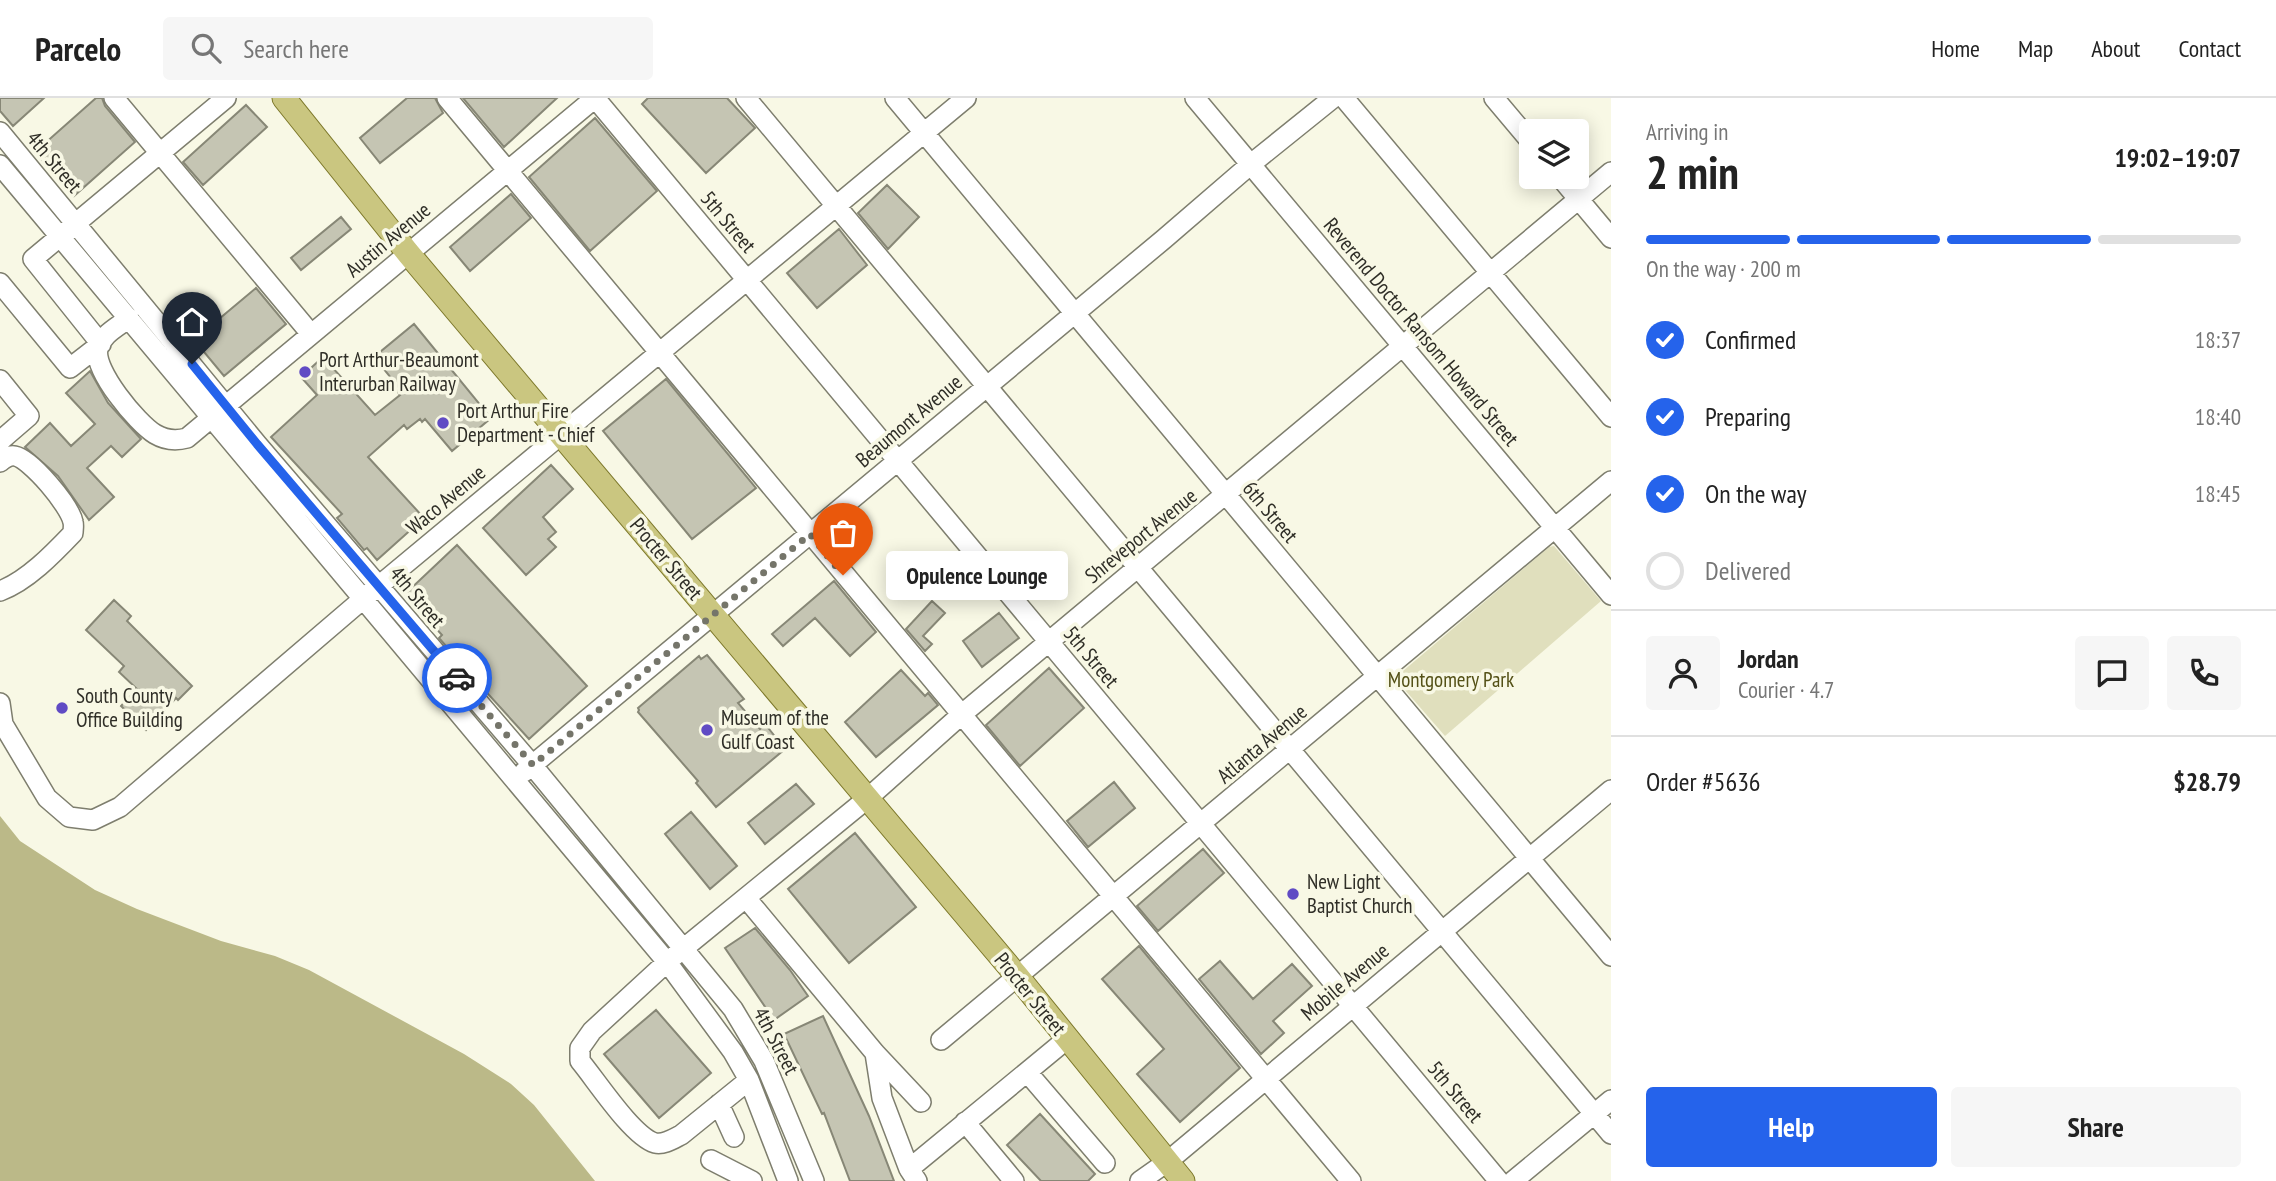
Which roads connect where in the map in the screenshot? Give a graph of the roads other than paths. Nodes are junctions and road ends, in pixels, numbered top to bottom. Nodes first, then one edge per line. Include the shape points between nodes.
1 (114, 98) edge
2 (226, 98) edge
3 (284, 98) edge
4 (447, 98) edge
5 (595, 98) edge
6 (746, 98) edge
7 (895, 98) edge
8 (966, 98) edge
9 (1195, 98) edge
10 (1333, 98) edge
11 (1344, 98) edge
12 (1494, 98) edge
13 (1519, 128) edge
14 (0, 132) edge
15 (924, 132) junction
16 (161, 154) junction
17 (1251, 164) junction
18 (0, 165) edge
19 (508, 171) junction
20 (1611, 172) edge
21 (1570, 189) edge
22 (1579, 199) junction
23 (836, 206) junction
24 (76, 224) junction
25 (60, 236) junction
26 (1611, 238) edge
27 (408, 253) junction
28 (1490, 274) junction
29 (747, 280) junction
30 (0, 283) edge
31 (1074, 313) junction
32 (129, 318) junction
33 (312, 334) junction
34 (100, 344) junction
35 (1403, 347) junction
36 (660, 353) junction
37 (0, 380) edge
38 (986, 387) junction
39 (218, 411) junction
40 (1611, 417) edge
41 (561, 433) junction
42 (0, 441) edge
43 (898, 461) junction
44 (0, 462) edge
45 (1611, 481) edge
46 (1226, 495) junction
47 (1555, 528) junction
48 (810, 534) junction
49 (1138, 568) junction
50 (0, 591) edge
51 (370, 593) junction
52 (1611, 595) edge
53 (712, 614) junction
54 (1049, 642) junction
55 (1378, 677) junction
56 (0, 704) edge
57 (961, 715) junction
58 (1290, 750) junction
59 (533, 765) junction
60 (515, 780) junction
61 (1611, 790) edge
62 (868, 798) junction
63 (1201, 823) junction
64 (1530, 859) junction
65 (1115, 896) junction
66 (746, 898) junction
67 (1441, 932) junction
68 (684, 948) junction
69 (1611, 956) edge
70 (667, 962) junction
71 (1017, 976) junction
72 (1353, 1005) junction
73 (1067, 1039) junction
74 (941, 1040) dead end
75 (875, 1053) junction
76 (1027, 1072) junction
77 (1265, 1078) junction
78 (749, 1080) junction
79 (1611, 1100) edge
80 (921, 1102) dead end
81 (719, 1104) junction
82 (1594, 1114) junction
83 (965, 1122) junction
84 (1611, 1134) edge
85 (734, 1137) dead end
86 (711, 1160) dead end
87 (1167, 1162) junction
88 (1105, 1163) dead end
89 (811, 1175) edge
90 (913, 1175) edge
91 (785, 1180) edge
92 (752, 1181) edge
93 (1014, 1181) edge
94 (1140, 1181) edge
95 (1183, 1181) edge
96 (1351, 1181) edge
97 (1499, 1181) edge
98 (1513, 1181) edge

1 - 16 street
2 - 16 street
3 - 27 main road, Procter Street
4 - 19 street
5 - 19 street, Austin Avenue
5 - 29 street, 5th Street
6 - 23 street
7 - 15 street, 6th Street
8 - 15 street, Waco Avenue
9 - 17 street, Reverend Doctor Ransom Howard Street
10 - 17 street, Beaumont Avenue
11 - 28 street
12 - 13 street
14 - 24 street, 4th Street
15 - 23 street, Waco Avenue
15 - 31 street, 6th Street
16 - 24 street
16 - 33 street
17 - 31 street, Beaumont Avenue
17 - 35 street, Reverend Doctor Ransom Howard Street
18 - 25 street, 4th Street
19 - 27 street, Austin Avenue
19 - 36 street
20 - 22 street, Shreveport Avenue
21 - 22 street
22 - 26 street
22 - 28 street, Shreveport Avenue
23 - 29 street, Waco Avenue
23 - 38 street
24 - 25 street
24 - 39 street, 4th Street
25 - 32 street, 4th Street
25 - 34 street via 33,259
27 - 33 street, Austin Avenue
27 - 41 main road, Procter Street
28 - 35 street, Shreveport Avenue
28 - 40 street
29 - 36 street, Waco Avenue
29 - 43 street, 5th Street
30 - 34 street via 70,368
31 - 38 street, Beaumont Avenue
31 - 46 street, 6th Street
32 - 34 street
32 - 39 street, 4th Street
33 - 39 street, Austin Avenue
34 - 39 street, Austin Avenue via 103,372 154,433 187,438
35 - 46 street, Shreveport Avenue
35 - 47 street, Reverend Doctor Ransom Howard Street
36 - 41 street, Waco Avenue
36 - 48 street
37 - 42 street via 29,416
38 - 43 street, Beaumont Avenue
38 - 49 street
39 - 51 street, 4th Street
41 - 51 street, Waco Avenue
41 - 53 main road, Procter Street
43 - 48 street, Beaumont Avenue
43 - 54 street, 5th Street
44 - 50 street via 8,456 27,462 62,499 74,522 73,533 56,550
45 - 47 street, Atlanta Avenue
46 - 49 street, Shreveport Avenue
46 - 55 street, 6th Street
47 - 52 street, Reverend Doctor Ransom Howard Street
47 - 55 street, Atlanta Avenue
48 - 53 street, Beaumont Avenue
48 - 57 street
49 - 54 street, Shreveport Avenue
49 - 58 street
51 - 56 street, Waco Avenue via 120,807 93,820 69,817 47,798 3,724
51 - 59 street, 4th Street
51 - 60 street, 4th Street
53 - 59 street, Beaumont Avenue
53 - 62 main road, Procter Street
54 - 57 street, Shreveport Avenue
54 - 63 street, 5th Street
55 - 58 street, Atlanta Avenue
55 - 64 street, 6th Street
57 - 62 street, Shreveport Avenue
57 - 65 street
58 - 63 street, Atlanta Avenue
58 - 67 street
59 - 60 street, Beaumont Avenue
59 - 68 street, 4th Street
60 - 70 street, 4th Street
61 - 64 street, Mobile Avenue
62 - 66 street, Shreveport Avenue
62 - 71 main road, Procter Street
63 - 65 street, Atlanta Avenue
63 - 72 street, 5th Street
64 - 67 street, Mobile Avenue
64 - 69 street, 6th Street
65 - 71 street, Atlanta Avenue
65 - 77 street
66 - 68 street, Shreveport Avenue
66 - 75 street
67 - 72 street, Mobile Avenue
67 - 82 street
68 - 70 street, Shreveport Avenue
68 - 89 street, 4th Street via 733,1009 764,1061
70 - 78 street, 4th Street
70 - 81 street, Shreveport Avenue via 592,1031 580,1048 580,1061 631,1126 655,1143 669,1142
71 - 73 main road, Procter Street
71 - 74 street, Atlanta Avenue
72 - 77 street, Mobile Avenue
72 - 97 street, 5th Street
73 - 76 street
73 - 87 main road, Procter Street
75 - 80 street
75 - 90 street via 882,1098
76 - 83 street
76 - 88 street
77 - 87 street, Mobile Avenue
77 - 96 street
78 - 81 street
78 - 91 street, 4th Street
79 - 82 street
81 - 85 street
82 - 84 street
82 - 98 street
83 - 90 street
83 - 93 street
86 - 92 street
87 - 94 street, Mobile Avenue
87 - 95 main road, Procter Street
89 - 91 street

